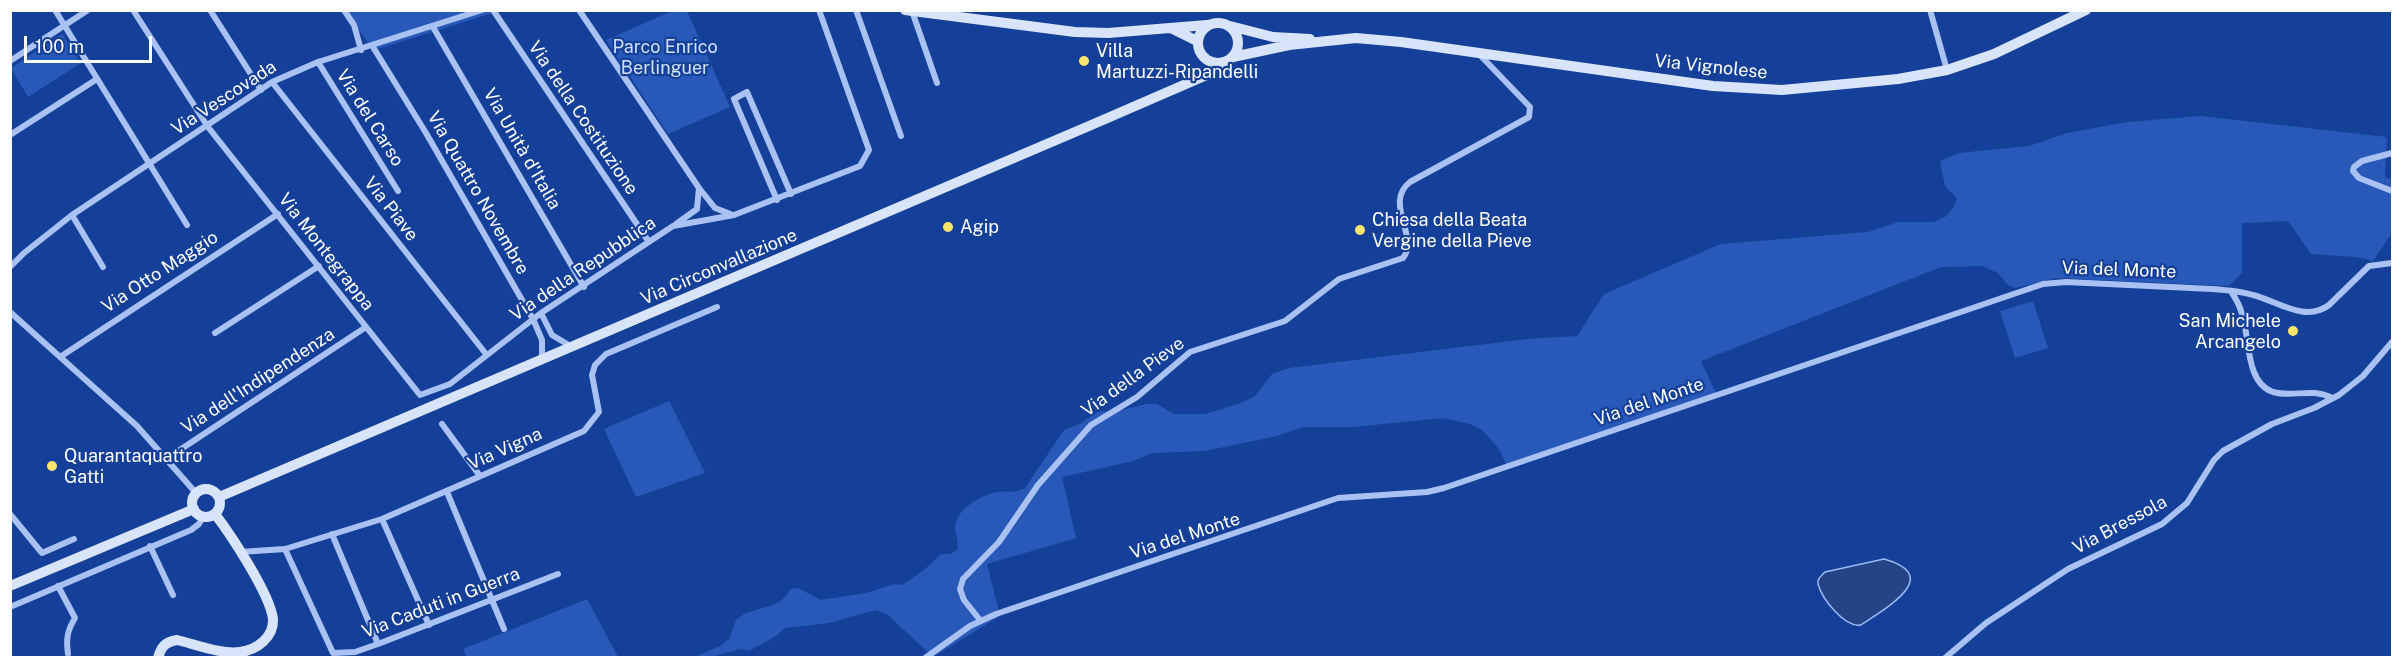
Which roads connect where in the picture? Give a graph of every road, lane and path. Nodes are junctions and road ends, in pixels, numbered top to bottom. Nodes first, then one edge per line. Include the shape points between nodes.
1 (55, 10) edge
2 (88, 10) edge
3 (133, 10) edge
4 (210, 10) edge
5 (344, 10) edge
6 (482, 10) edge
7 (493, 10) edge
8 (579, 10) edge
9 (819, 10) edge
10 (856, 10) edge
11 (1930, 10) edge
12 (2086, 10) edge
13 (908, 11) edge
14 (1207, 25) junction
15 (65, 26) junction
16 (433, 27) junction
17 (1171, 27) junction
18 (1230, 27) junction
19 (1197, 41) junction
20 (1322, 41) junction
21 (373, 47) junction
22 (361, 50) junction
23 (1478, 53) junction
24 (1230, 59) junction
25 (10, 61) edge
26 (1207, 61) junction
27 (318, 62) junction
28 (1947, 70) junction
29 (1200, 77) junction
30 (97, 79) junction
31 (272, 82) junction
32 (937, 83) dead end
33 (261, 90) junction
34 (208, 127) junction
35 (10, 135) edge
36 (901, 136) dead end
37 (2392, 153) edge
38 (149, 164) junction
39 (699, 188) junction
40 (398, 190) dead end
41 (2392, 191) edge
42 (791, 194) junction
43 (777, 200) junction
44 (278, 214) junction
45 (72, 215) junction
46 (734, 215) junction
47 (187, 225) dead end
48 (673, 226) junction
49 (649, 242) junction
50 (2392, 263) edge
51 (319, 266) junction
52 (10, 267) edge
53 (103, 267) dead end
54 (584, 286) junction
55 (2232, 293) junction
56 (717, 307) dead end
57 (10, 312) edge
58 (541, 313) junction
59 (534, 319) junction
60 (366, 327) junction
61 (215, 333) dead end
62 (2392, 342) edge
63 (573, 348) junction
64 (486, 354) junction
65 (60, 357) junction
66 (542, 361) junction
67 (420, 395) joint
68 (2332, 398) junction
69 (442, 424) dead end
70 (166, 459) junction
71 (480, 476) junction
72 (447, 492) junction
73 (196, 493) junction
74 (219, 497) junction
75 (194, 509) junction
76 (10, 514) edge
77 (215, 514) junction
78 (204, 516) junction
79 (382, 519) junction
80 (332, 534) junction
81 (74, 539) dead end
82 (150, 546) junction
83 (285, 549) junction
84 (240, 552) junction
85 (558, 574) dead end
86 (10, 586) edge
87 (58, 586) junction
88 (173, 595) dead end
89 (493, 600) junction
90 (10, 607) edge
91 (980, 620) junction
92 (429, 625) junction
93 (504, 628) dead end
94 (378, 644) junction
95 (68, 654) dead end
96 (250, 654) edge
97 (158, 657) edge
98 (925, 657) edge
99 (1945, 657) edge

1 - 15 street
2 - 15 street
3 - 34 street, Via Montegrappa
4 - 33 street
5 - 22 street via 354,25
6 - 16 street, Via Vescovada
7 - 49 street, Via della Costituzione
8 - 39 street
9 - 42 street, Via della Repubblica via 869,150 860,166
10 - 36 street
11 - 28 street
12 - 28 main road, Via Vignolese via 1994,54
13 - 17 main road via 1075,32
13 - 32 street
14 - 17 main road
14 - 18 main road via 1220,22
14 - 19 main road
15 - 25 street
15 - 30 street
16 - 21 street, Via Vescovada
16 - 54 street, Via Unità d'Italia
17 - 19 main road
18 - 20 main road via 1273,38
18 - 24 main road via 1238,39
19 - 26 main road
20 - 23 main road, Via Vignolese via 1356,38
20 - 24 main road, Via Circonvallazione
21 - 22 street, Via Vescovada
21 - 59 street, Via Quattro Novembre
22 - 27 street, Via Vescovada
23 - 28 main road, Via Vignolese via 1753,90 1833,86
23 - 91 street, Via della Pieve via 1527,104 1531,110 1529,117 1402,189 1399,200 1408,248 1403,258 1339,279 1285,321 1190,352 1137,397 1083,432 1038,485 999,542 963,579 960,589 964,600
24 - 26 main road via 1221,63
24 - 29 main road, Via Circonvallazione via 1223,68
26 - 29 main road
27 - 31 street, Via Vescovada
27 - 40 street, Via del Carso
29 - 63 main road, Via Circonvallazione
30 - 35 street
30 - 38 street
31 - 33 street, Via Vescovada
31 - 64 street, Via Piave
33 - 34 street, Via Vescovada
34 - 38 street, Via Vescovada
34 - 44 street, Via Montegrappa
37 - 41 street via 2362,161 2353,171 2359,178
38 - 45 street, Via Vescovada
38 - 47 street
39 - 46 street via 715,208
39 - 48 street via 697,209
42 - 43 street, Via della Repubblica
42 - 43 street via 747,92 734,99
43 - 46 street, Via della Repubblica
44 - 51 street, Via Montegrappa
44 - 65 street, Via Otto Maggio
45 - 52 street, Via Vescovada
45 - 53 street
46 - 48 street, Via della Repubblica
48 - 49 street, Via della Repubblica
49 - 54 street, Via della Repubblica
50 - 55 street, Via del Monte via 2369,266 2335,300 2318,310 2290,309 2260,297
51 - 60 street, Via Montegrappa
51 - 61 street
54 - 58 street, Via della Repubblica
55 - 68 street via 2242,314 2262,387 2282,393 2315,392
55 - 91 street, Via del Monte via 2066,282 2043,284 1452,486 1427,492 1338,498
56 - 71 street, Via Vigna via 606,354 595,365 592,375 598,412 584,431
57 - 65 street
58 - 59 street, Via della Repubblica
58 - 63 street via 552,334
59 - 64 street, Via della Repubblica
59 - 66 street, Via Quattro Novembre via 542,340
60 - 67 street, Via Montegrappa
60 - 70 street, Via dell'Indipendenza
62 - 68 street, Via Bressola via 2363,376
63 - 66 main road, Via Circonvallazione
64 - 67 street, Via della Repubblica via 450,384
65 - 70 street via 137,426
66 - 74 main road, Via Circonvallazione
68 - 99 street, Via Bressola via 2223,451 2175,516 2068,569 1986,623
69 - 71 street
70 - 73 street
71 - 72 street, Via Vigna
72 - 79 street, Via Vigna
72 - 89 street
73 - 74 main road via 209,489
73 - 75 main road
74 - 77 main road via 220,506
75 - 78 main road
75 - 86 main road
76 - 81 street via 42,553
77 - 78 main road
77 - 84 main road
78 - 82 street via 191,530
79 - 80 street, Via Vigna
79 - 92 street
80 - 83 street, Via Vigna
80 - 94 street
82 - 87 street
82 - 88 street
83 - 84 street, Via Vigna
83 - 94 street, Via Caduti in Guerra via 333,652 355,652
84 - 96 main road via 273,617 266,639
85 - 89 street, Via Caduti in Guerra
87 - 90 street
87 - 95 street via 75,618 66,638
89 - 92 street, Via Caduti in Guerra
89 - 93 street
91 - 98 street, Via del Monte
92 - 94 street, Via Caduti in Guerra
96 - 97 main road via 177,640 165,643

